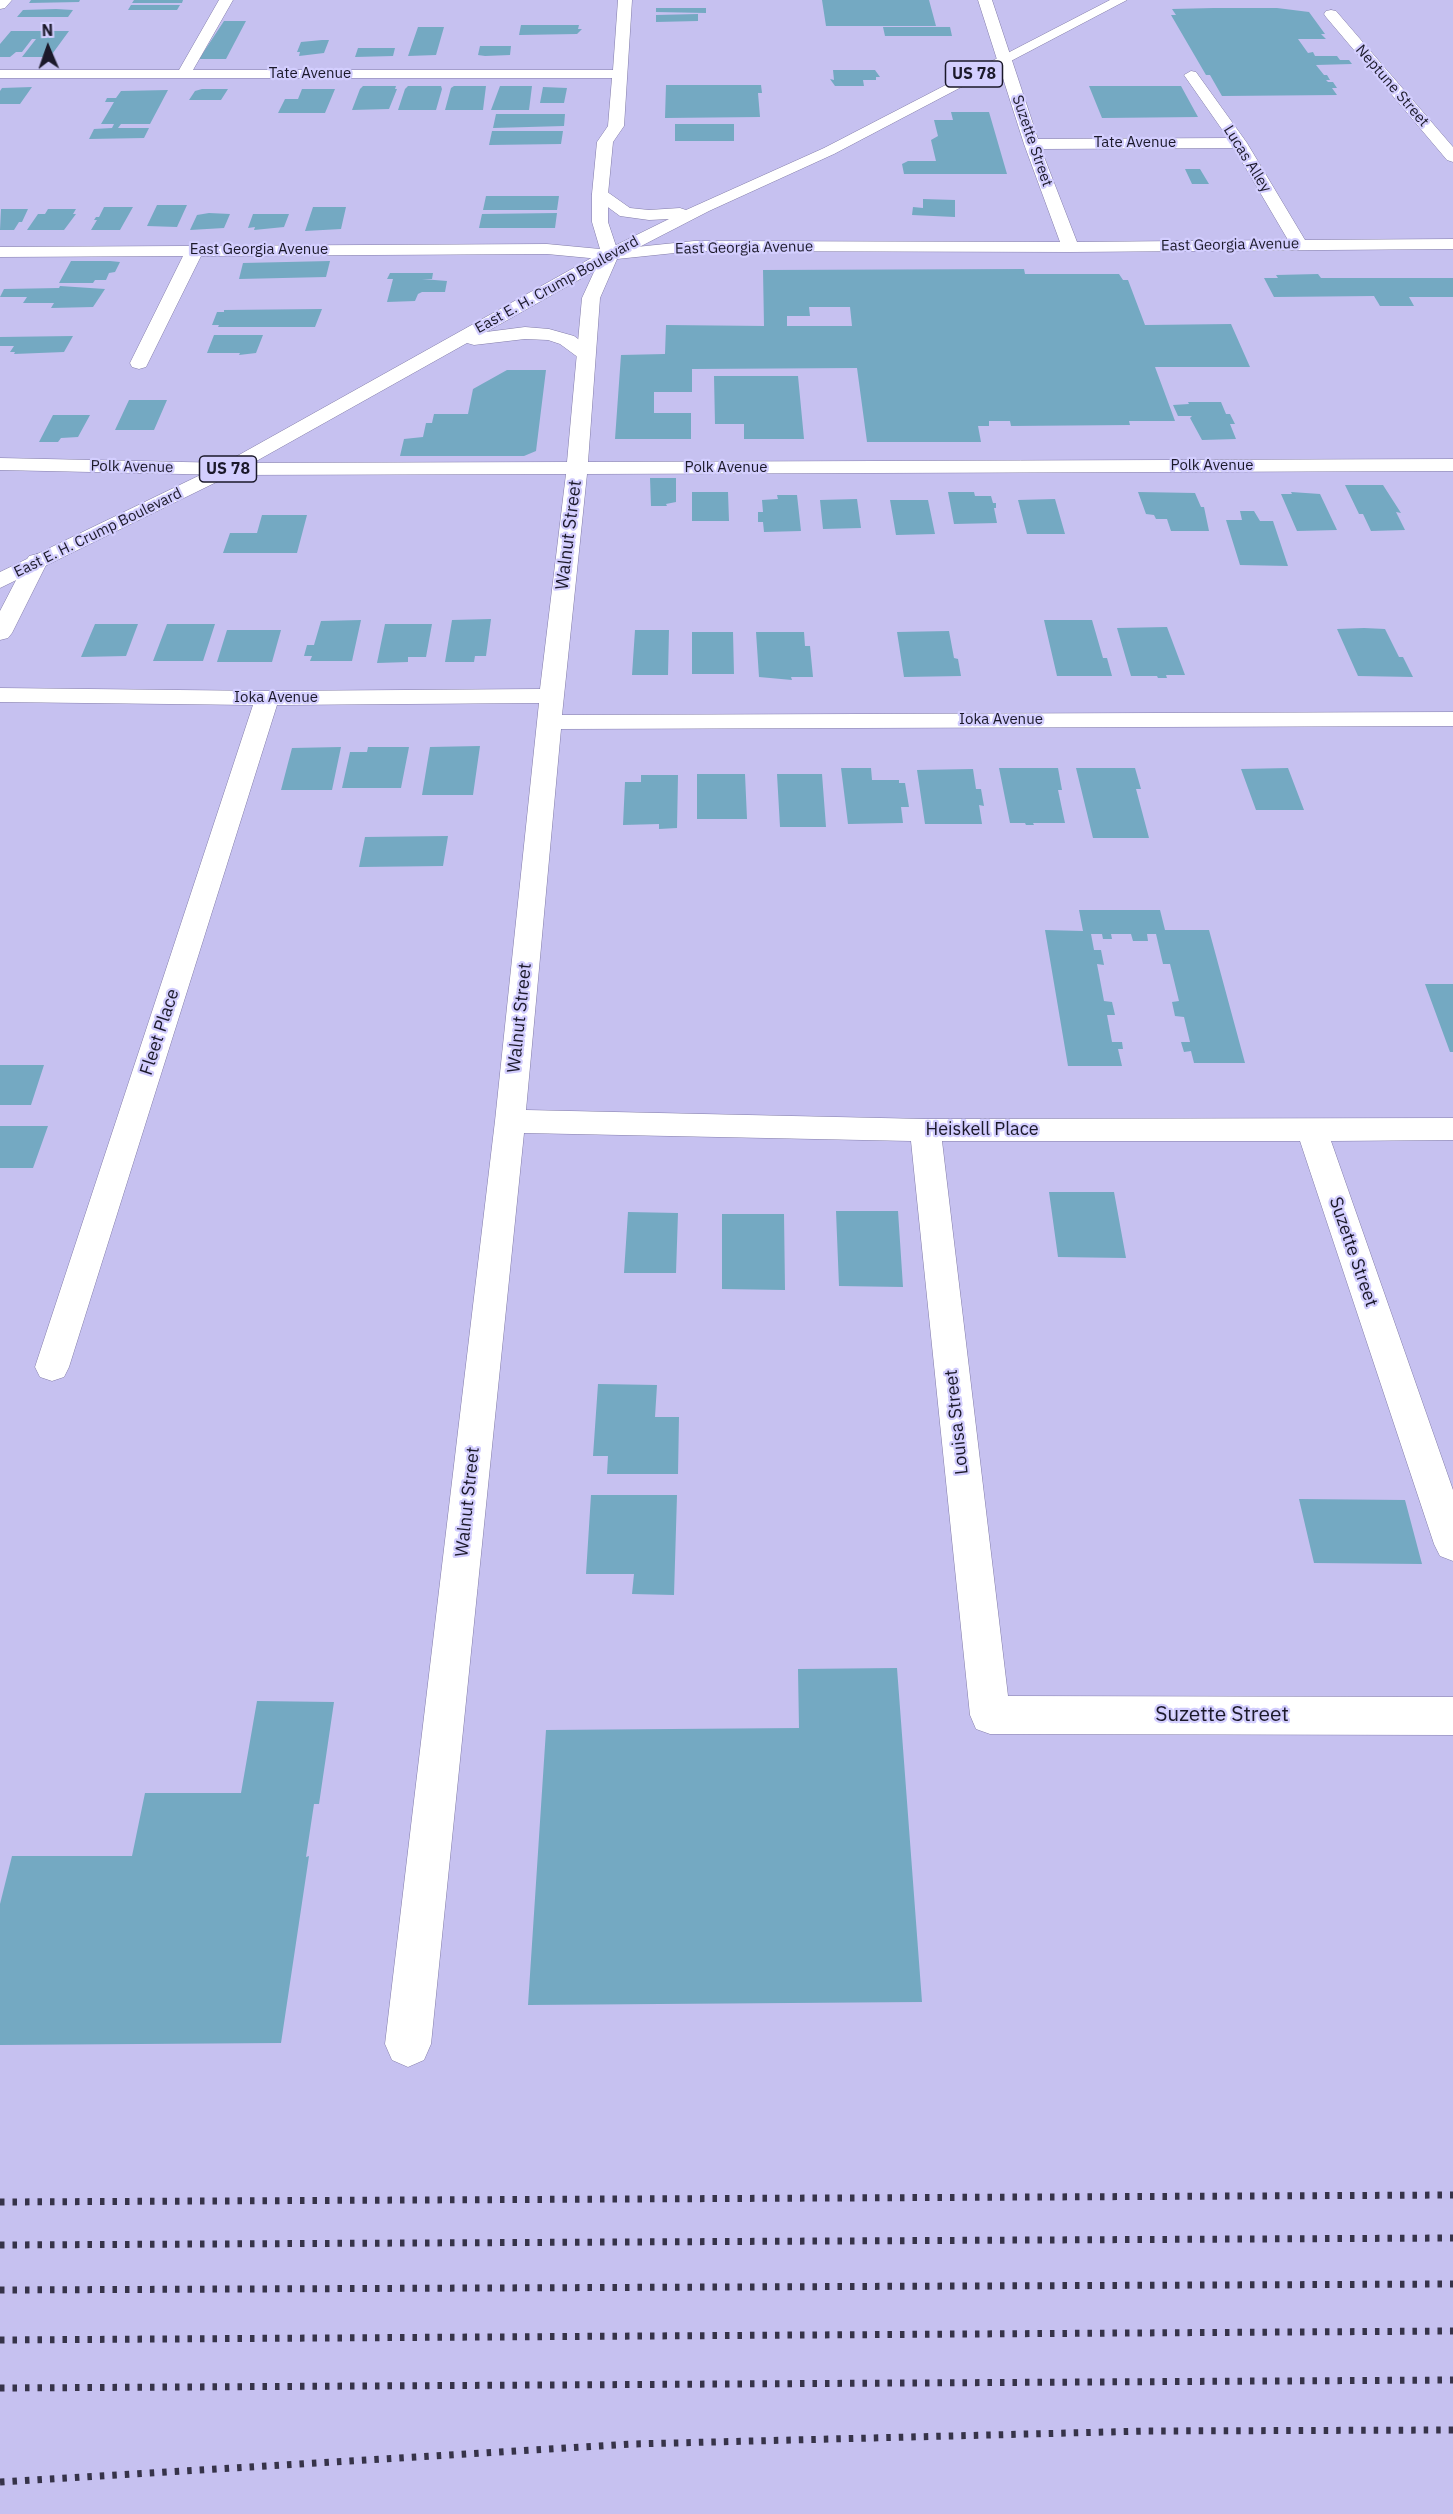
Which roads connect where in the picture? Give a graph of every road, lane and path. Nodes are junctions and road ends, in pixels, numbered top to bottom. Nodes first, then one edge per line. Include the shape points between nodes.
1 (5, 0) edge
2 (226, 0) edge
3 (626, 0) edge
4 (985, 0) edge
5 (1120, 0) edge
6 (0, 5) edge
7 (1330, 14) dead end
8 (1005, 58) junction
9 (184, 73) junction
10 (0, 74) edge
11 (620, 74) junction
12 (1191, 75) dead end
13 (1239, 143) junction
14 (1032, 144) junction
15 (1453, 157) edge
16 (600, 194) junction
17 (703, 208) junction
18 (1299, 244) junction
19 (1453, 244) edge
20 (1070, 247) junction
21 (195, 250) junction
22 (0, 252) edge
23 (610, 255) junction
24 (448, 345) junction
25 (586, 354) junction
26 (139, 363) dead end
27 (0, 464) edge
28 (1453, 465) edge
29 (228, 469) junction
30 (577, 469) junction
31 (37, 561) junction
32 (0, 581) edge
33 (0, 633) edge
34 (0, 695) edge
35 (267, 698) junction
36 (551, 709) junction
37 (1453, 718) edge
38 (510, 1121) junction
39 (1453, 1129) edge
40 (925, 1130) junction
41 (1312, 1130) junction
42 (52, 1367) dead end
43 (1453, 1544) edge
44 (990, 1715) joint
45 (1453, 1716) edge
46 (408, 2044) dead end

1 - 6 street
2 - 9 street
3 - 11 street
4 - 8 street, Suzette Street
5 - 8 street, East E. H. Crump Boulevard / US 78
7 - 15 street, Neptune Street
8 - 14 street, Suzette Street
8 - 17 street, East E. H. Crump Boulevard / US 78 via 829,151
9 - 10 street, Tate Avenue
9 - 11 street, Tate Avenue
11 - 16 street via 616,126 605,142
12 - 13 street, Lucas Alley
13 - 14 street, Tate Avenue
13 - 18 street, Lucas Alley
14 - 20 street, Suzette Street
16 - 17 street via 618,209 636,215
16 - 23 street via 600,222
17 - 23 street, East E. H. Crump Boulevard / US 78
18 - 19 street, East Georgia Avenue
18 - 20 street, East Georgia Avenue
20 - 23 street, East Georgia Avenue via 694,246
21 - 22 street, East Georgia Avenue
21 - 23 street, East Georgia Avenue via 547,249
21 - 26 street
23 - 24 street, East E. H. Crump Boulevard / US 78
23 - 25 street, Walnut Street via 591,298
24 - 25 street via 485,336 525,333 567,340
24 - 29 street, East E. H. Crump Boulevard / US 78
25 - 30 street, Walnut Street
27 - 29 street, Polk Avenue
28 - 30 street, Polk Avenue
29 - 30 street, Polk Avenue
29 - 31 street, East E. H. Crump Boulevard / US 78
30 - 36 street, Walnut Street
31 - 32 street, East E. H. Crump Boulevard / US 78
31 - 33 street
34 - 35 street, Ioka Avenue
35 - 36 street, Ioka Avenue
35 - 42 street, Fleet Place
36 - 37 street, Ioka Avenue
36 - 38 street, Walnut Street
38 - 40 street, Heiskell Place
38 - 46 street, Walnut Street
39 - 41 street, Heiskell Place
40 - 41 street, Heiskell Place
40 - 44 street, Louisa Street
41 - 43 street, Suzette Street
44 - 45 street, Suzette Street

